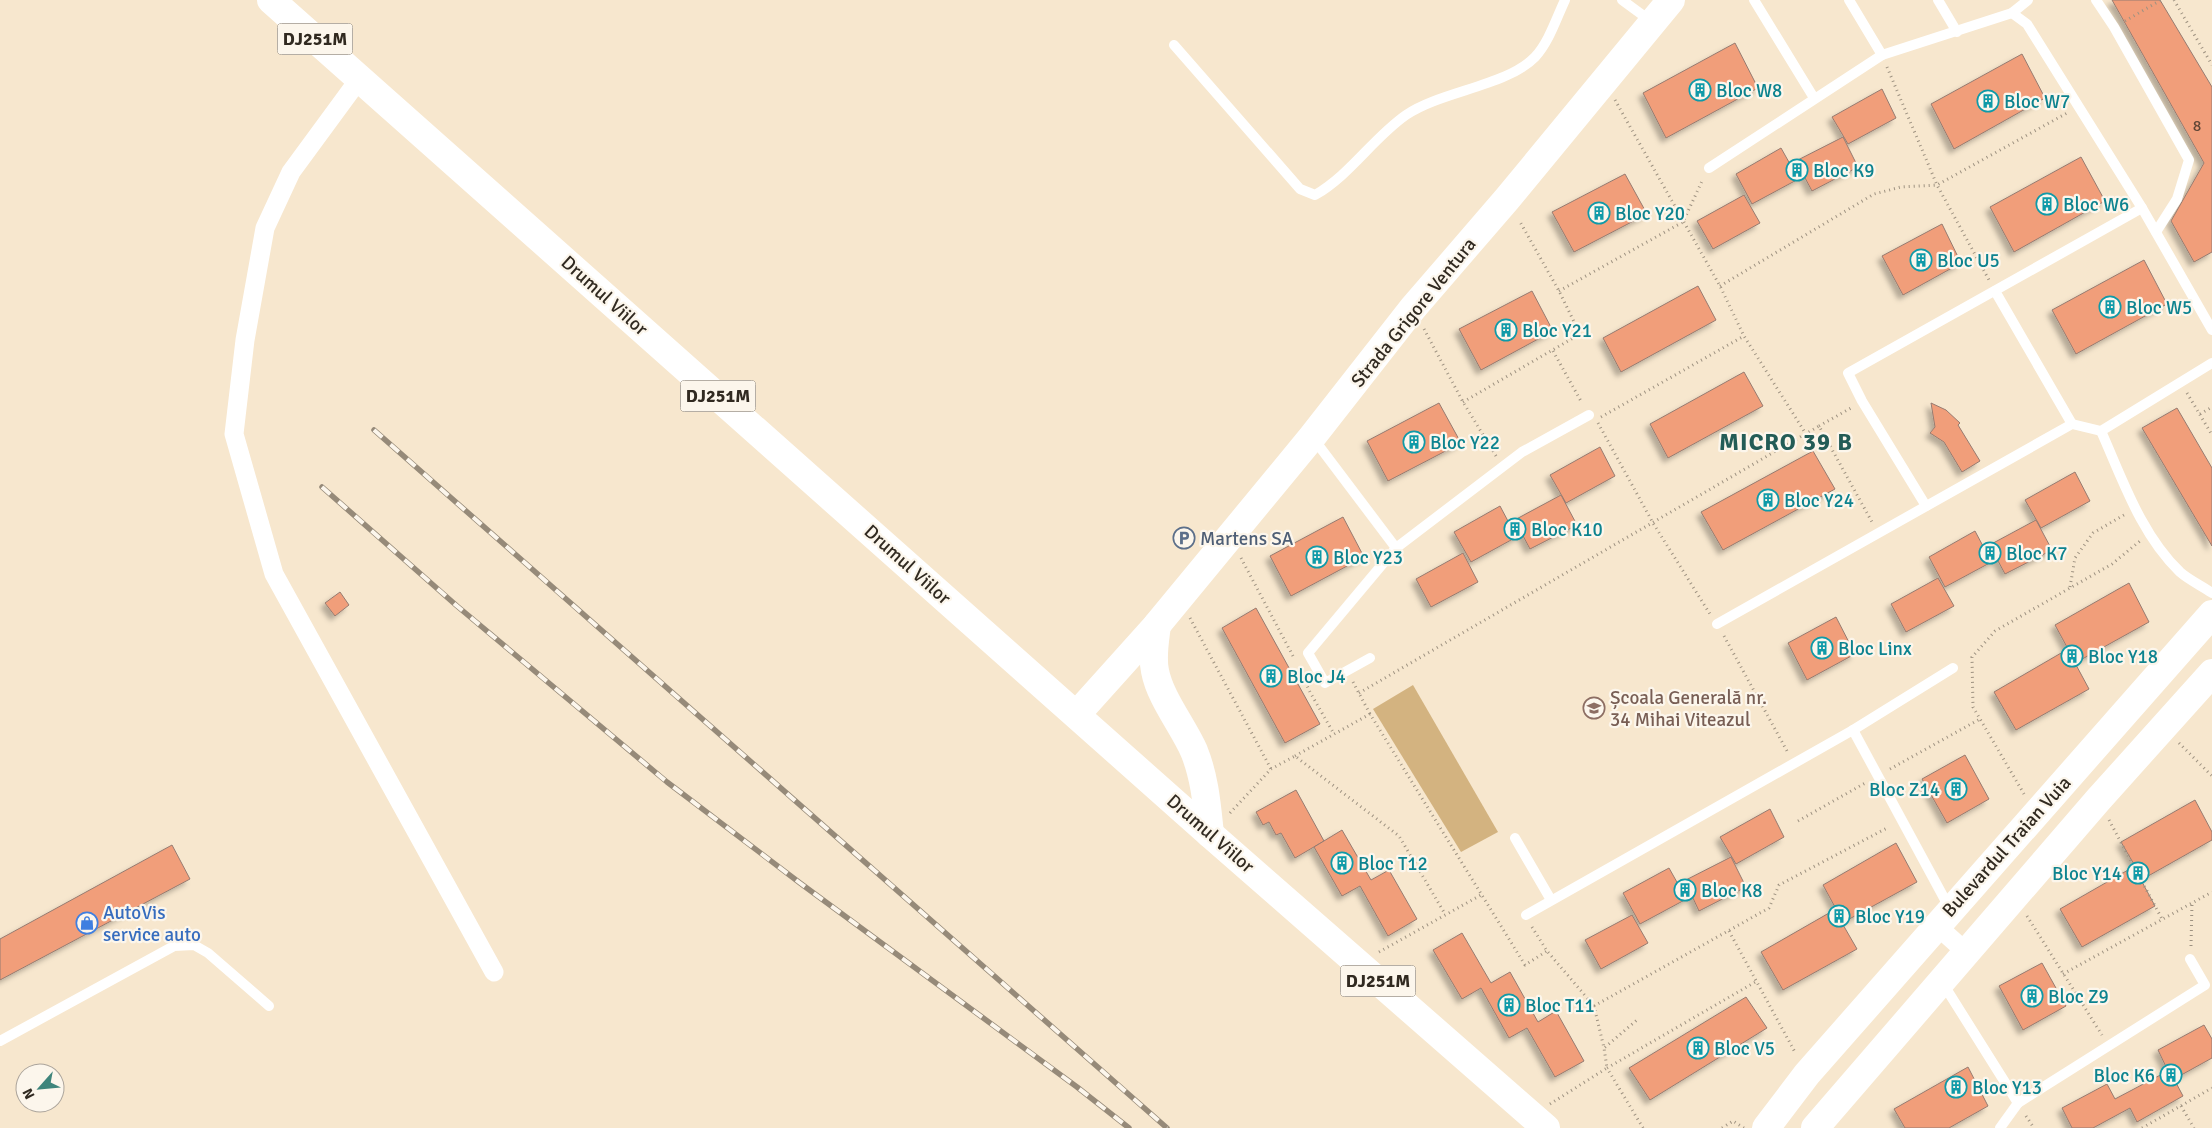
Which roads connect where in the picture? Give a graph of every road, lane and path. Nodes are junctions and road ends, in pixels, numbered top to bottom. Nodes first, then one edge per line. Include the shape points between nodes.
1 (271, 0) edge
2 (1565, 0) edge
3 (1622, 0) edge
4 (1671, 0) edge
5 (1754, 0) edge
6 (1849, 0) edge
7 (1938, 0) edge
8 (2028, 0) edge
9 (2096, 0) edge
10 (2161, 0) edge
11 (2176, 1) edge
12 (2012, 13) junction
13 (1653, 23) junction
14 (2114, 27) junction
15 (1956, 32) junction
16 (1174, 46) dead end
17 (1882, 55) junction
18 (2210, 59) edge
19 (2212, 65) edge
20 (360, 78) junction
21 (1605, 82) junction
22 (1814, 98) junction
23 (2078, 107) junction
24 (1709, 168) joint
25 (1937, 185) junction
26 (1507, 198) junction
27 (2142, 208) junction
28 (1682, 222) junction
29 (2156, 232) junction
30 (1720, 286) junction
31 (1559, 291) junction
32 (1995, 292) junction
33 (1413, 308) junction
34 (2212, 330) edge
35 (1744, 336) junction
36 (1553, 351) junction
37 (2212, 363) edge
38 (2180, 382) junction
39 (1862, 401) junction
40 (1463, 402) junction
41 (2212, 407) edge
42 (1589, 414) joint
43 (2200, 414) junction
44 (2072, 424) junction
45 (1819, 426) junction
46 (2101, 431) junction
47 (1806, 434) junction
48 (2212, 435) edge
49 (1312, 437) junction
50 (1503, 467) junction
51 (1926, 506) junction
52 (2136, 508) junction
53 (1653, 522) junction
54 (1879, 533) junction
55 (2150, 533) junction
56 (1230, 536) junction
57 (1396, 548) junction
58 (2070, 588) junction
59 (2212, 593) edge
60 (1180, 597) junction
61 (2212, 614) edge
62 (1717, 624) junction
63 (1157, 625) junction
64 (1370, 658) dead end
65 (1295, 660) dead end
66 (1299, 668) dead end
67 (1953, 668) dead end
68 (1348, 671) junction
69 (2212, 673) edge
70 (1359, 693) junction
71 (1077, 714) junction
72 (1370, 714) junction
73 (2162, 726) junction
74 (1853, 730) junction
75 (1334, 734) junction
76 (1294, 756) junction
77 (1793, 763) junction
78 (1271, 769) junction
79 (2212, 776) edge
80 (2098, 800) junction
81 (2035, 814) junction
82 (1903, 820) junction
83 (1210, 834) junction
84 (1514, 838) dead end
85 (2212, 892) edge
86 (1481, 894) junction
87 (2015, 896) junction
88 (1551, 900) junction
89 (2192, 903) junction
90 (1445, 914) junction
91 (1526, 916) joint
92 (1943, 918) junction
93 (2162, 919) junction
94 (1729, 931) junction
95 (1547, 951) junction
96 (1966, 952) junction
97 (2190, 959) joint
98 (1359, 964) junction
99 (494, 972) dead end
100 (2063, 974) junction
101 (1757, 981) junction
102 (1941, 981) junction
103 (269, 1006) dead end
104 (1594, 1006) junction
105 (1637, 1020) dead end
106 (0, 1041) edge
107 (2110, 1046) junction
108 (1604, 1048) junction
109 (1607, 1068) junction
110 (1807, 1074) junction
111 (2212, 1088) edge
112 (2018, 1103) junction
113 (2181, 1106) junction
114 (1538, 1122) edge
115 (1643, 1128) edge
116 (1722, 1128) edge
117 (1744, 1128) edge
118 (1766, 1128) edge
119 (1816, 1128) edge
120 (2000, 1128) edge
121 (2142, 1128) edge
122 (2194, 1128) edge

1 - 20 main road, Drumul Viilor / DJ251M
2 - 16 lane via 1535,58 1513,72 1431,102 1408,114 1327,188 1315,195 1300,189
3 - 13 lane
4 - 13 main road, Strada Grigore Ventura
5 - 22 lane
6 - 17 lane
7 - 15 lane
8 - 12 lane
9 - 14 lane
10 - 14 path
11 - 18 path
12 - 15 lane
12 - 23 lane via 2027,24
13 - 21 main road, Strada Grigore Ventura
14 - 29 lane via 2189,160 2177,199
15 - 17 lane
17 - 22 lane
17 - 25 path
18 - 19 path
20 - 71 main road, Drumul Viilor / DJ251M
20 - 99 street via 291,172 265,228 245,340 234,434 274,574
21 - 26 main road, Strada Grigore Ventura
21 - 28 path
22 - 24 lane
23 - 25 path
23 - 27 lane
24 - 28 path
25 - 30 path via 1901,187 1874,194
25 - 32 path
26 - 31 path
26 - 33 main road, Strada Grigore Ventura
27 - 29 lane
27 - 32 lane
28 - 30 path
28 - 31 path
29 - 34 lane
30 - 35 path
31 - 36 path via 1580,334
32 - 39 lane via 1848,373
32 - 44 lane
33 - 40 path
33 - 49 main road, Strada Grigore Ventura
35 - 47 path
35 - 53 path via 1596,420
36 - 40 path
36 - 42 path
37 - 38 lane
38 - 43 path
38 - 46 lane
39 - 45 path
39 - 51 lane
40 - 50 path
41 - 43 path
42 - 50 lane via 1522,452
43 - 48 path
44 - 46 lane
44 - 51 lane
45 - 47 path
45 - 54 path
46 - 52 lane
47 - 53 path
49 - 56 main road, Strada Grigore Ventura
49 - 57 lane
50 - 57 lane
51 - 54 lane
52 - 55 lane
52 - 58 path via 2093,533 2075,558
53 - 62 path
53 - 70 path
54 - 62 lane
55 - 58 path via 2112,564
55 - 59 lane via 2180,572
56 - 60 main road, Strada Grigore Ventura
56 - 65 path
57 - 68 lane via 1308,653 1325,683
58 - 81 path via 1995,631 1972,657 1973,707
60 - 63 main road, Strada Grigore Ventura
60 - 78 path
61 - 81 main road, Bulevardul Traian Vuia
62 - 77 path
63 - 71 main road, Strada Grigore Ventura
63 - 83 main road via 1155,673 1204,778
64 - 68 lane
66 - 75 path
67 - 74 lane
68 - 70 path
69 - 73 main road, Bulevardul Traian Vuia
70 - 72 path
71 - 83 main road, Drumul Viilor / DJ251M
72 - 75 path
72 - 86 path
73 - 79 path
73 - 80 main road, Bulevardul Traian Vuia
74 - 77 lane
74 - 82 lane
75 - 76 path
76 - 78 path
76 - 90 path via 1400,836
77 - 88 lane
78 - 83 path
80 - 87 main road, Bulevardul Traian Vuia
80 - 93 path
81 - 92 main road, Bulevardul Traian Vuia
82 - 92 lane
82 - 94 path via 1778,885 1770,908
83 - 98 main road, Drumul Viilor / DJ251M
84 - 88 lane
85 - 89 path
86 - 90 path
86 - 95 path via 1525,965
87 - 96 main road, Bulevardul Traian Vuia
87 - 100 path
88 - 91 lane
89 - 93 path
89 - 97 path
90 - 98 path
91 - 95 path
92 - 96 street
92 - 110 main road, Bulevardul Traian Vuia
93 - 100 path
94 - 101 path
94 - 104 path
95 - 104 path
96 - 102 main road, Bulevardul Traian Vuia
97 - 107 lane via 2204,985
98 - 114 main road, Drumul Viilor / DJ251M
100 - 107 path
101 - 109 path
101 - 110 path
102 - 112 lane
102 - 119 main road, Bulevardul Traian Vuia
103 - 106 lane via 208,953 194,945 174,946
104 - 108 path
105 - 108 path
107 - 112 lane
108 - 109 path
109 - 114 path
109 - 115 path
110 - 118 main road, Bulevardul Traian Vuia
111 - 113 path
112 - 120 lane
113 - 121 path
113 - 122 path
116 - 117 path via 1733,1121

